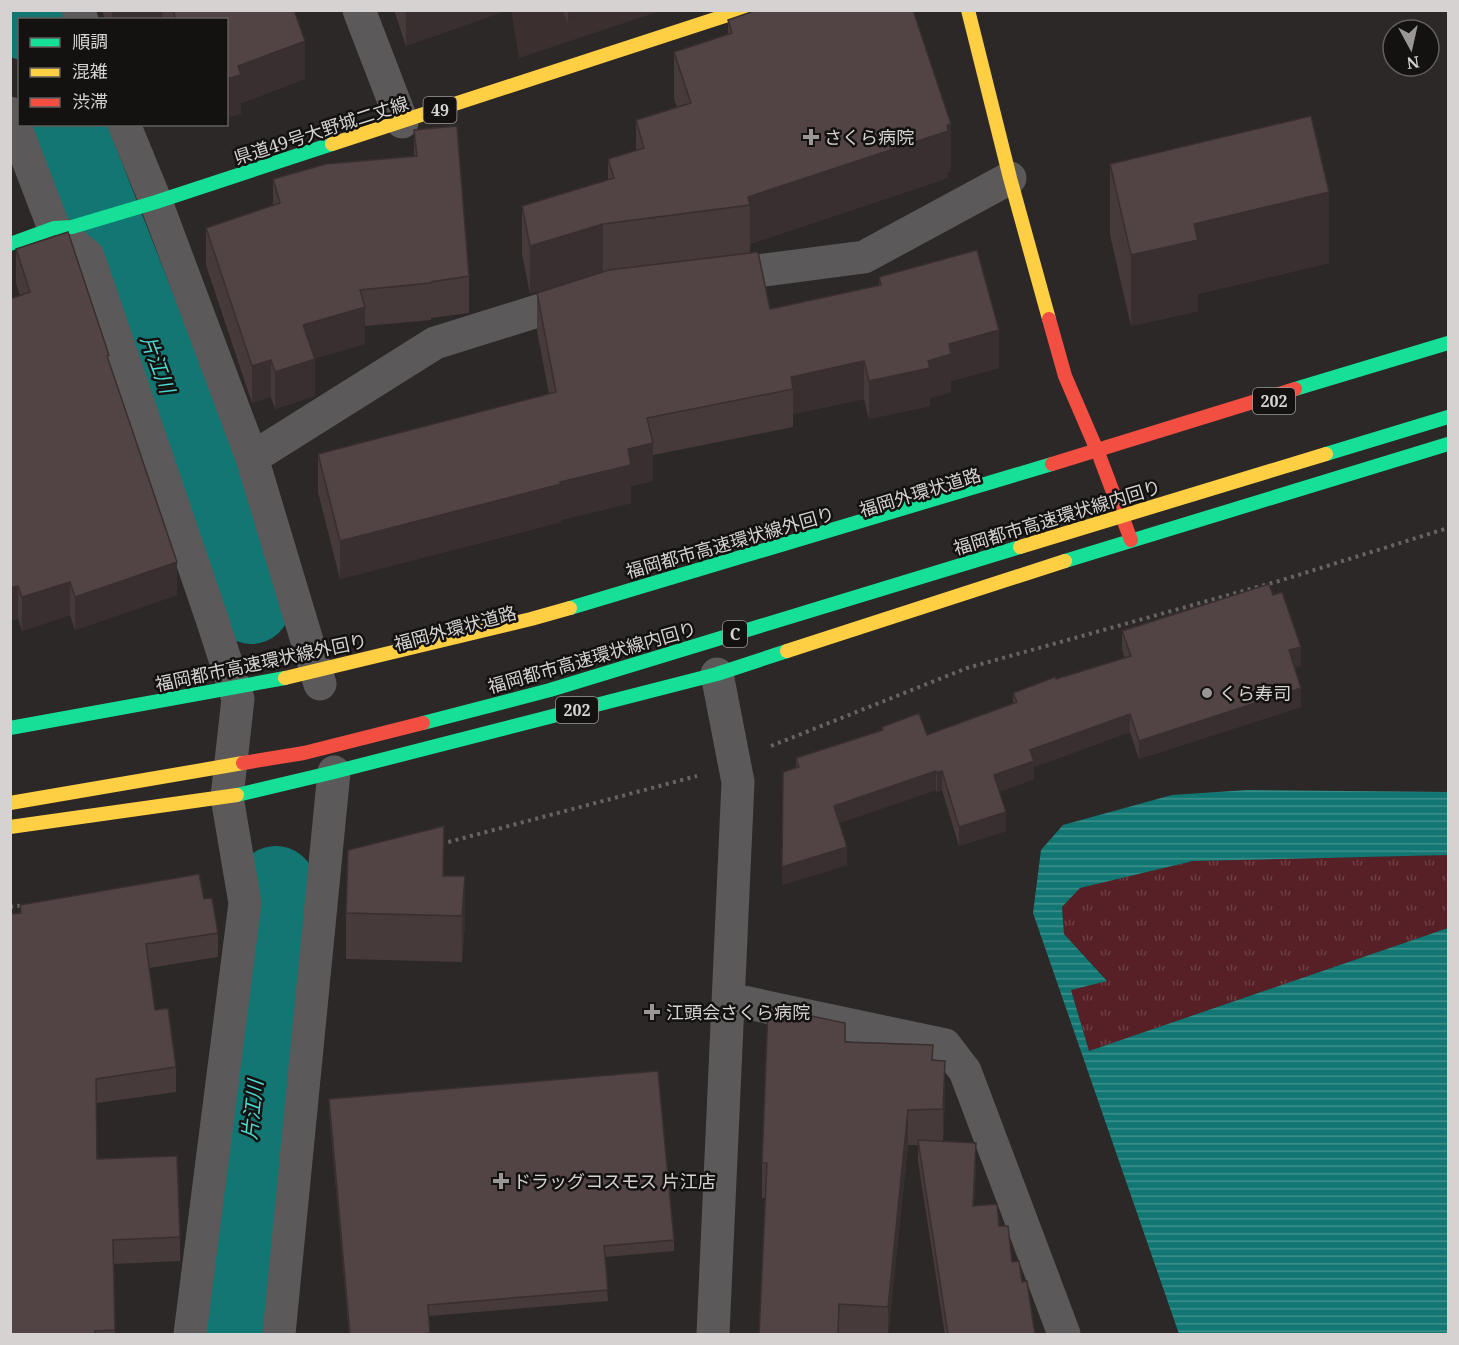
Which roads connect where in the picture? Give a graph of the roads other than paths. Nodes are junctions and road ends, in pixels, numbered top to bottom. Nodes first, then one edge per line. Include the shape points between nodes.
1 (358, 10) edge
2 (743, 10) edge
3 (968, 10) edge
4 (10, 113) edge
5 (402, 122) junction
6 (125, 126) edge
7 (1010, 178) junction
8 (146, 204) junction
9 (63, 228) junction
10 (10, 244) edge
11 (687, 280) edge
12 (605, 290) edge
13 (1449, 344) edge
14 (1449, 417) edge
15 (1449, 444) edge
16 (1099, 455) junction
17 (252, 458) junction
18 (1131, 540) junction
19 (717, 674) junction
20 (320, 684) junction
21 (238, 699) junction
22 (10, 729) edge
23 (334, 772) junction
24 (227, 797) junction
25 (10, 803) edge
26 (10, 827) edge
27 (729, 999) junction
28 (190, 1335) edge
29 (279, 1335) edge
30 (713, 1335) edge
31 (1064, 1335) edge

1 - 5 street
2 - 5 main road, 県道49号大野城二丈線 / 49
3 - 7 main road
4 - 9 street
5 - 8 main road, 県道49号大野城二丈線 / 49
6 - 8 street
7 - 11 street via 864,257
7 - 16 main road via 1065,376
8 - 9 main road, 県道49号大野城二丈線 / 49
8 - 17 street
9 - 10 main road, 県道49号大野城二丈線 / 49
9 - 21 street via 88,256
12 - 17 street via 435,343
13 - 16 main road, 福岡外環状道路 / 202
13 - 22 main road, 福岡都市高速環状線外回り, bridge via 531,619 293,677
14 - 25 main road, 福岡都市高速環状線内回り / C, bridge via 550,690 304,753
15 - 18 main road, 202
16 - 18 main road
16 - 20 main road, 福岡外環状道路 / 202 via 698,581
17 - 20 street
18 - 19 main road, 202
19 - 23 main road, 202
19 - 27 street via 738,782
20 - 21 main road, 福岡外環状道路 / 202
21 - 22 main road, 福岡外環状道路 / 202
21 - 24 street
23 - 24 main road, 202
23 - 29 street
24 - 26 main road, 202
24 - 28 street via 245,903
27 - 30 street
27 - 31 street via 945,1045 965,1071

